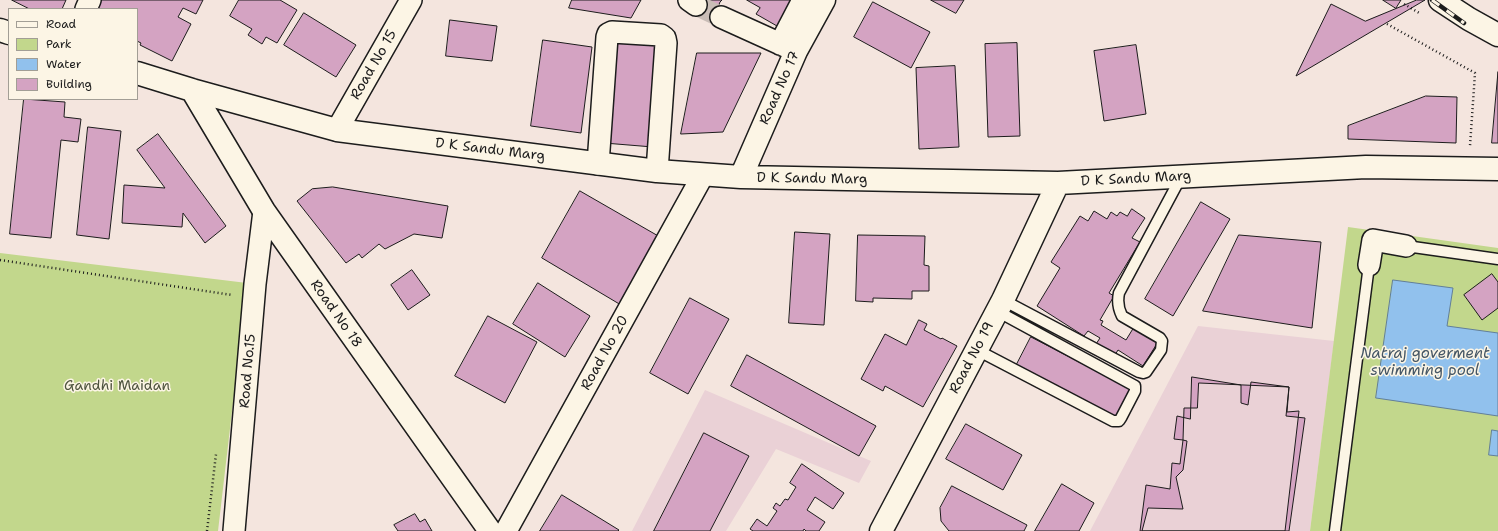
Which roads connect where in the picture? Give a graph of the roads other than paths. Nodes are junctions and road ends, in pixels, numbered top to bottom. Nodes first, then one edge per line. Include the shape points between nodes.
1 (411, 0) edge
2 (1440, 0) edge
3 (811, 5) edge
4 (721, 17) tunnel mouth
5 (1498, 35) edge
6 (788, 47) junction
7 (138, 73) edge
8 (192, 90) junction
9 (337, 130) junction
10 (598, 164) junction
11 (1498, 169) edge
12 (657, 171) junction
13 (703, 175) junction
14 (741, 177) junction
15 (1181, 177) junction
16 (1058, 183) junction
17 (264, 211) junction
18 (1406, 246) joint
19 (1498, 259) edge
20 (1369, 265) joint
21 (1000, 306) junction
22 (977, 350) junction
23 (885, 530) edge
24 (234, 531) edge
25 (490, 531) edge
26 (506, 531) edge
27 (1335, 531) edge

1 - 9 street, Road No 15
2 - 5 main road
3 - 6 main road, Road No 17
4 - 6 street
6 - 14 main road, Road No 17
7 - 8 main road, D K Sandu Marg
8 - 9 main road, D K Sandu Marg
8 - 17 main road, Road No 18
9 - 10 main road, D K Sandu Marg
10 - 12 main road, D K Sandu Marg
10 - 12 street via 608,34 612,32 661,35 666,43
11 - 15 main road, D K Sandu Marg via 1366,167
12 - 13 main road, D K Sandu Marg
13 - 14 main road, D K Sandu Marg
13 - 26 street, Road No 20
14 - 16 main road, D K Sandu Marg
15 - 16 main road, D K Sandu Marg
15 - 21 lane via 1118,293 1117,301 1122,316 1162,341 1161,350 1146,372 1138,372
16 - 21 main road, Road No 19
17 - 24 street, Road No.15 via 255,284
17 - 25 main road, Road No 18
18 - 19 lane
18 - 20 street via 1372,240
20 - 27 lane
21 - 22 main road, Road No 19
21 - 22 lane via 1135,386 1135,391 1121,418 1119,421 1113,421
22 - 23 main road, Road No 19

